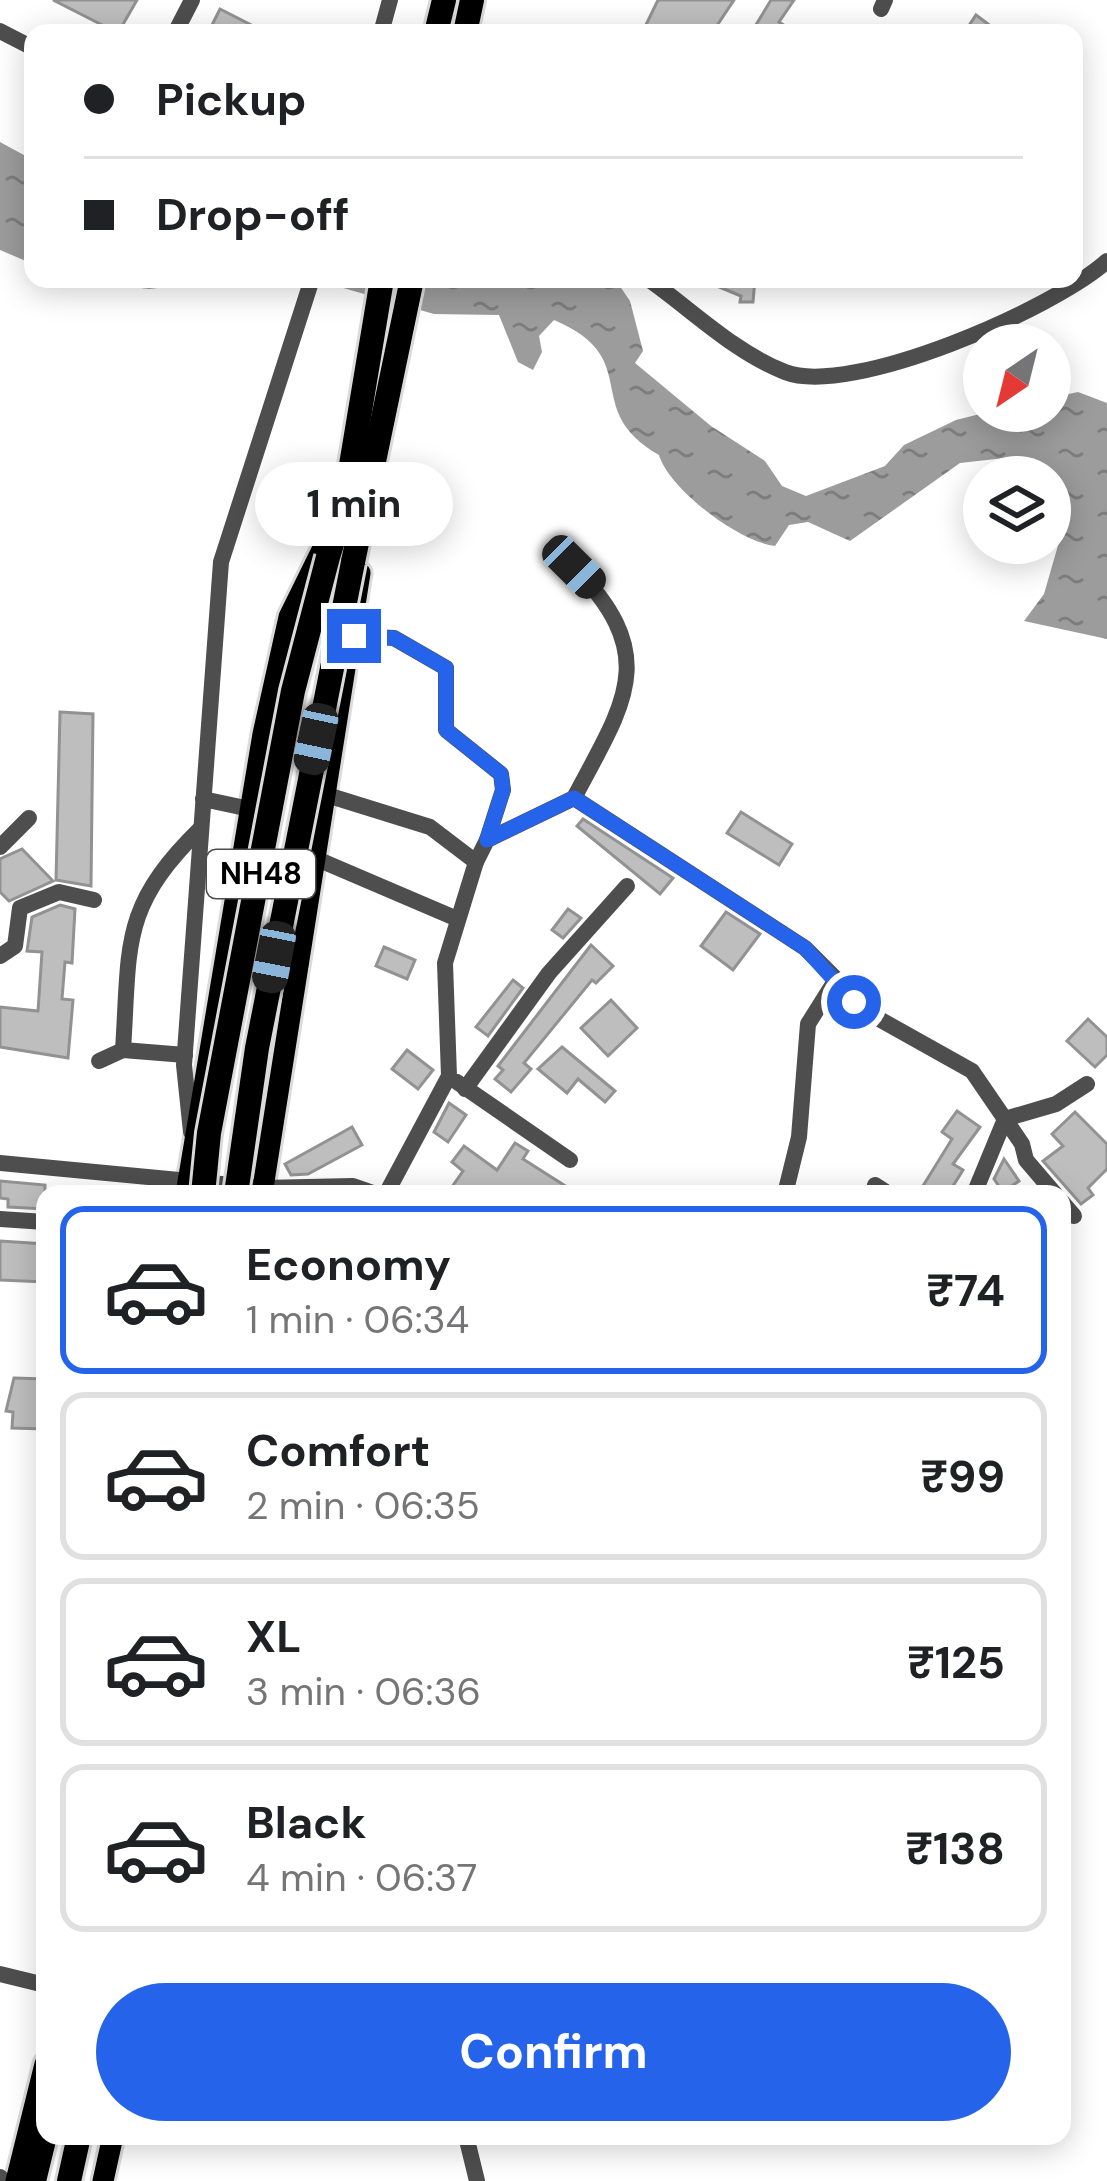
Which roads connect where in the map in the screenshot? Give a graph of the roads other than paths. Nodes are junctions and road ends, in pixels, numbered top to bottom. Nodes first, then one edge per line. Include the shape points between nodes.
1 (1107, 261) edge
2 (1083, 282) edge
3 (310, 288) edge
4 (380, 288) edge
5 (410, 288) edge
6 (659, 288) edge
7 (1070, 288) edge
8 (356, 504) junction
9 (341, 560) junction
10 (574, 567) dead end
11 (354, 636) junction
12 (327, 795) junction
13 (574, 798) junction
14 (203, 799) junction
15 (250, 809) junction
16 (29, 818) dead end
17 (201, 828) junction
18 (487, 840) junction
19 (0, 847) edge
20 (317, 859) junction
21 (476, 862) junction
22 (627, 886) dead end
23 (94, 900) dead end
24 (455, 918) junction
25 (0, 956) edge
26 (835, 981) junction
27 (123, 1050) junction
28 (185, 1055) junction
29 (99, 1061) dead end
30 (449, 1076) junction
31 (1087, 1084) dead end
32 (465, 1089) junction
33 (1005, 1119) junction
34 (192, 1144) junction
35 (570, 1160) dead end
36 (0, 1162) edge
37 (164, 1185) edge
38 (192, 1185) edge
39 (193, 1185) edge
40 (237, 1185) edge
41 (263, 1185) edge
42 (391, 1185) edge
43 (786, 1185) edge
44 (978, 1185) edge
45 (1047, 1185) edge
46 (0, 1219) edge
47 (36, 1221) edge
48 (0, 1974) edge
49 (36, 1983) edge
50 (36, 2089) edge
51 (43, 2145) edge
52 (77, 2145) edge
53 (111, 2145) edge
54 (468, 2145) edge
55 (5, 2180) edge
56 (34, 2181) edge
57 (69, 2181) edge
58 (103, 2181) edge
59 (477, 2181) edge

1 - 2 street
3 - 14 street via 221,562
4 - 8 highway, NH48
5 - 8 highway, NH48
6 - 7 street via 786,373 820,380 935,351
8 - 9 highway, NH48
8 - 11 main road
8 - 15 main road via 289,617
9 - 39 highway, NH48, bridge via 293,691
9 - 40 highway, NH48, bridge
10 - 13 street via 615,619 629,670 626,698
11 - 12 main road
11 - 18 street via 394,638 446,668 446,730 501,774
12 - 20 main road
12 - 21 street via 430,827
13 - 18 street
13 - 26 street via 805,948
14 - 15 street
14 - 17 street
15 - 34 main road
16 - 19 street
17 - 27 street via 161,867 132,922
17 - 28 street
18 - 21 street
20 - 24 street
20 - 41 main road
21 - 24 street
22 - 32 street via 549,973
23 - 25 street via 59,892 20,908 15,946
24 - 30 street via 442,995
26 - 33 street via 872,1015 972,1071
26 - 43 street via 808,1024 799,1137
27 - 28 street
27 - 29 street
28 - 34 street
30 - 32 street
30 - 42 street
31 - 33 street via 1056,1104
32 - 35 street
33 - 44 street
33 - 45 street
34 - 38 main road
36 - 37 street
46 - 47 street
48 - 49 street
50 - 55 main road
51 - 56 highway
52 - 57 highway
53 - 58 main road
54 - 59 street

